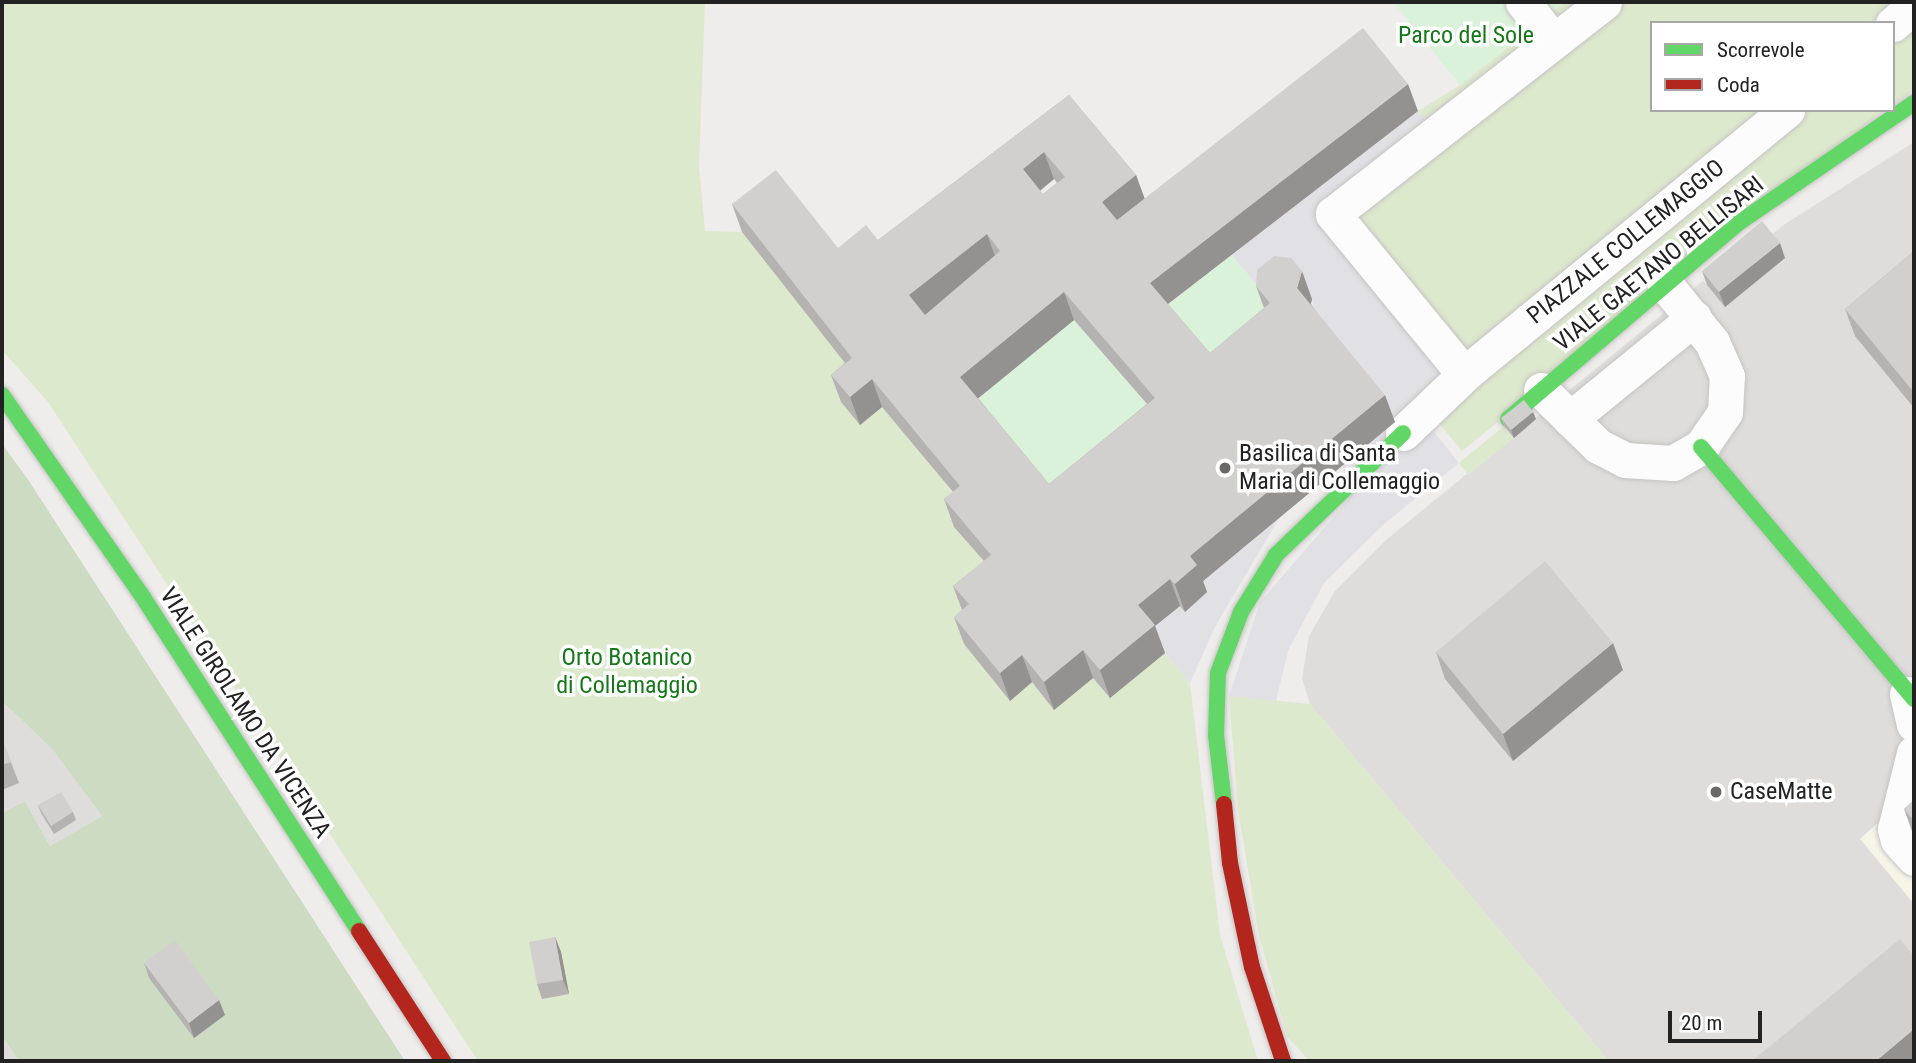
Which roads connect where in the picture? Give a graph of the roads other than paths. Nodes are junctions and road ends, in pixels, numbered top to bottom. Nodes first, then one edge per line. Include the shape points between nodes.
1 (1523, 2) edge
2 (1604, 2) edge
3 (1914, 6) edge
4 (1895, 22) edge
5 (1553, 41) junction
6 (1914, 103) edge
7 (1785, 112) edge
8 (1665, 284) junction
9 (1693, 318) junction
10 (1464, 374) junction
11 (1541, 390) junction
12 (2, 395) edge
13 (1508, 419) edge
14 (1570, 419) junction
15 (1403, 433) joint
16 (1701, 447) junction
17 (1912, 710) edge
18 (1914, 739) edge
19 (1914, 750) edge
20 (1914, 858) edge
21 (1283, 1054) edge
22 (443, 1061) edge

1 - 5 street
2 - 5 street
3 - 4 street
5 - 10 street via 1333,214
6 - 8 street, VIALE GAETANO BELLISARI via 1758,209
7 - 10 street, PIAZZALE COLLEMAGGIO
8 - 9 street
8 - 11 street, VIALE GAETANO BELLISARI
9 - 14 street
9 - 16 street via 1717,351 1728,384 1725,412
10 - 15 street, PIAZZALE COLLEMAGGIO
11 - 13 street, VIALE GAETANO BELLISARI
11 - 14 street
12 - 22 street, VIALE GIROLAMO DA VICENZA via 141,594
14 - 16 street via 1604,450 1634,462 1673,463
15 - 21 street via 1276,555 1241,612 1218,673 1216,735 1226,838 1249,957
16 - 17 street
17 - 18 street
18 - 19 street
19 - 20 street via 1895,829 1898,841

